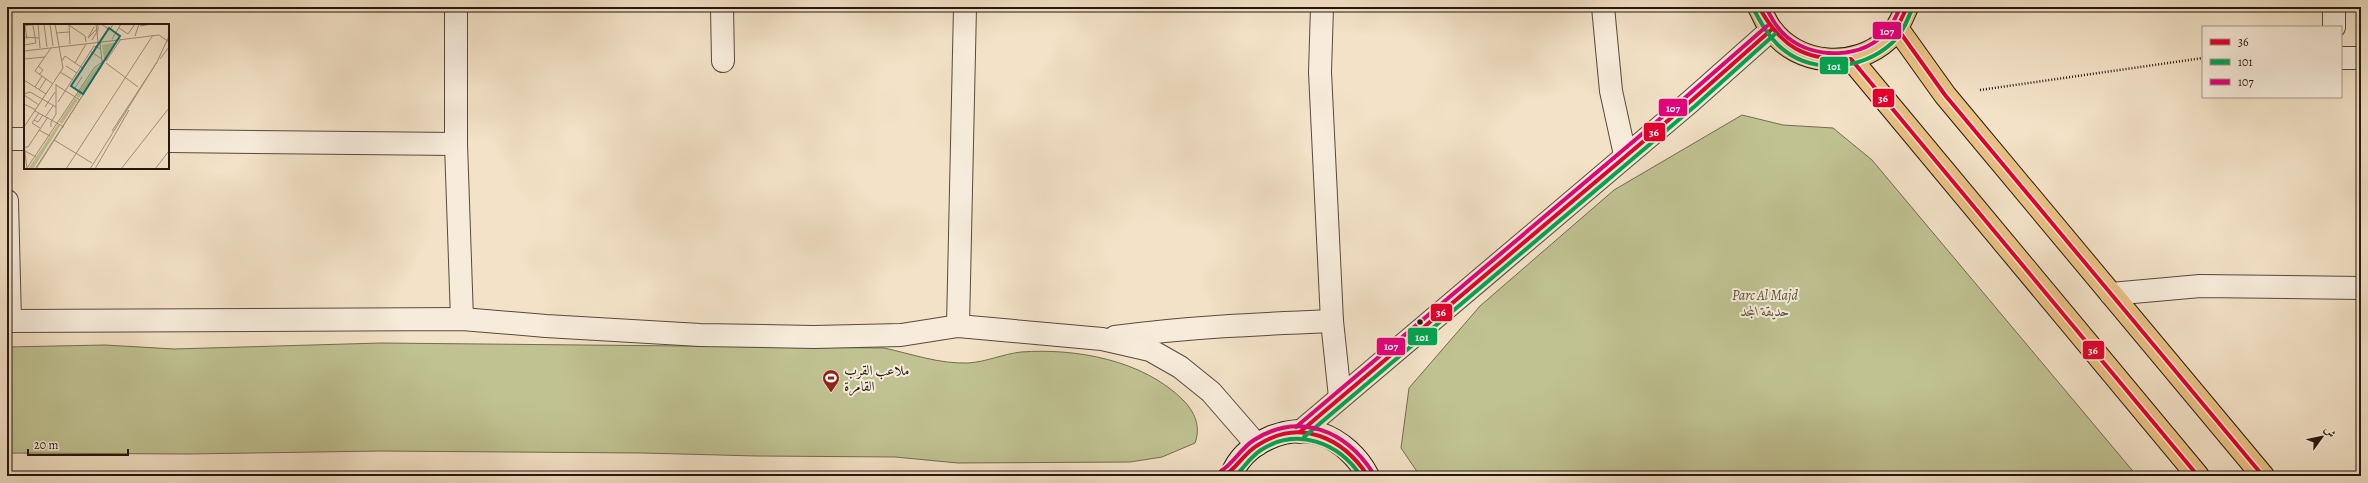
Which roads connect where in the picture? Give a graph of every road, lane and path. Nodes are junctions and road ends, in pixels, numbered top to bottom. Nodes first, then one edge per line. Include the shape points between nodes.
1 (456, 7) edge
2 (722, 7) edge
3 (965, 7) edge
4 (1322, 7) edge
5 (1603, 7) edge
6 (1759, 7) edge
7 (1907, 7) edge
8 (2334, 7) edge
9 (2334, 26) edge
10 (1896, 28) junction
11 (1771, 30) junction
12 (2202, 58) edge
13 (2342, 58) edge
14 (2361, 58) edge
15 (1851, 59) junction
16 (723, 61) dead end
17 (1945, 95) junction
18 (7, 139) edge
19 (24, 139) edge
20 (169, 141) edge
21 (456, 144) junction
22 (1624, 155) junction
23 (7, 201) edge
24 (2361, 288) edge
25 (2111, 294) junction
26 (462, 319) junction
27 (9, 321) edge
28 (1332, 322) junction
29 (958, 326) junction
30 (1102, 339) junction
31 (1340, 397) junction
32 (1300, 432) junction
33 (1257, 445) junction
34 (1229, 475) edge
35 (1368, 476) edge
36 (2198, 476) edge
37 (2263, 476) edge

1 - 21 street
2 - 16 street
3 - 29 street
4 - 28 street via 1320,72
5 - 22 street via 1611,91
6 - 11 main road
7 - 10 main road
8 - 9 street
10 - 15 main road via 1889,39 1872,52
10 - 17 main road
11 - 15 main road via 1793,50 1832,61
11 - 22 street
12 - 17 path
13 - 14 street
15 - 36 main road
17 - 25 main road
18 - 19 street
20 - 21 street
21 - 26 street
22 - 31 street
23 - 27 street
24 - 25 street via 2200,286
25 - 37 main road
26 - 27 street
26 - 29 street via 684,334 814,337 901,335
28 - 30 street via 1163,330
28 - 31 street
29 - 30 street
30 - 33 street via 1150,350 1180,367 1211,392
31 - 32 street
32 - 33 street via 1277,435
32 - 35 street via 1321,434 1340,444 1356,457
33 - 34 street via 1243,457

